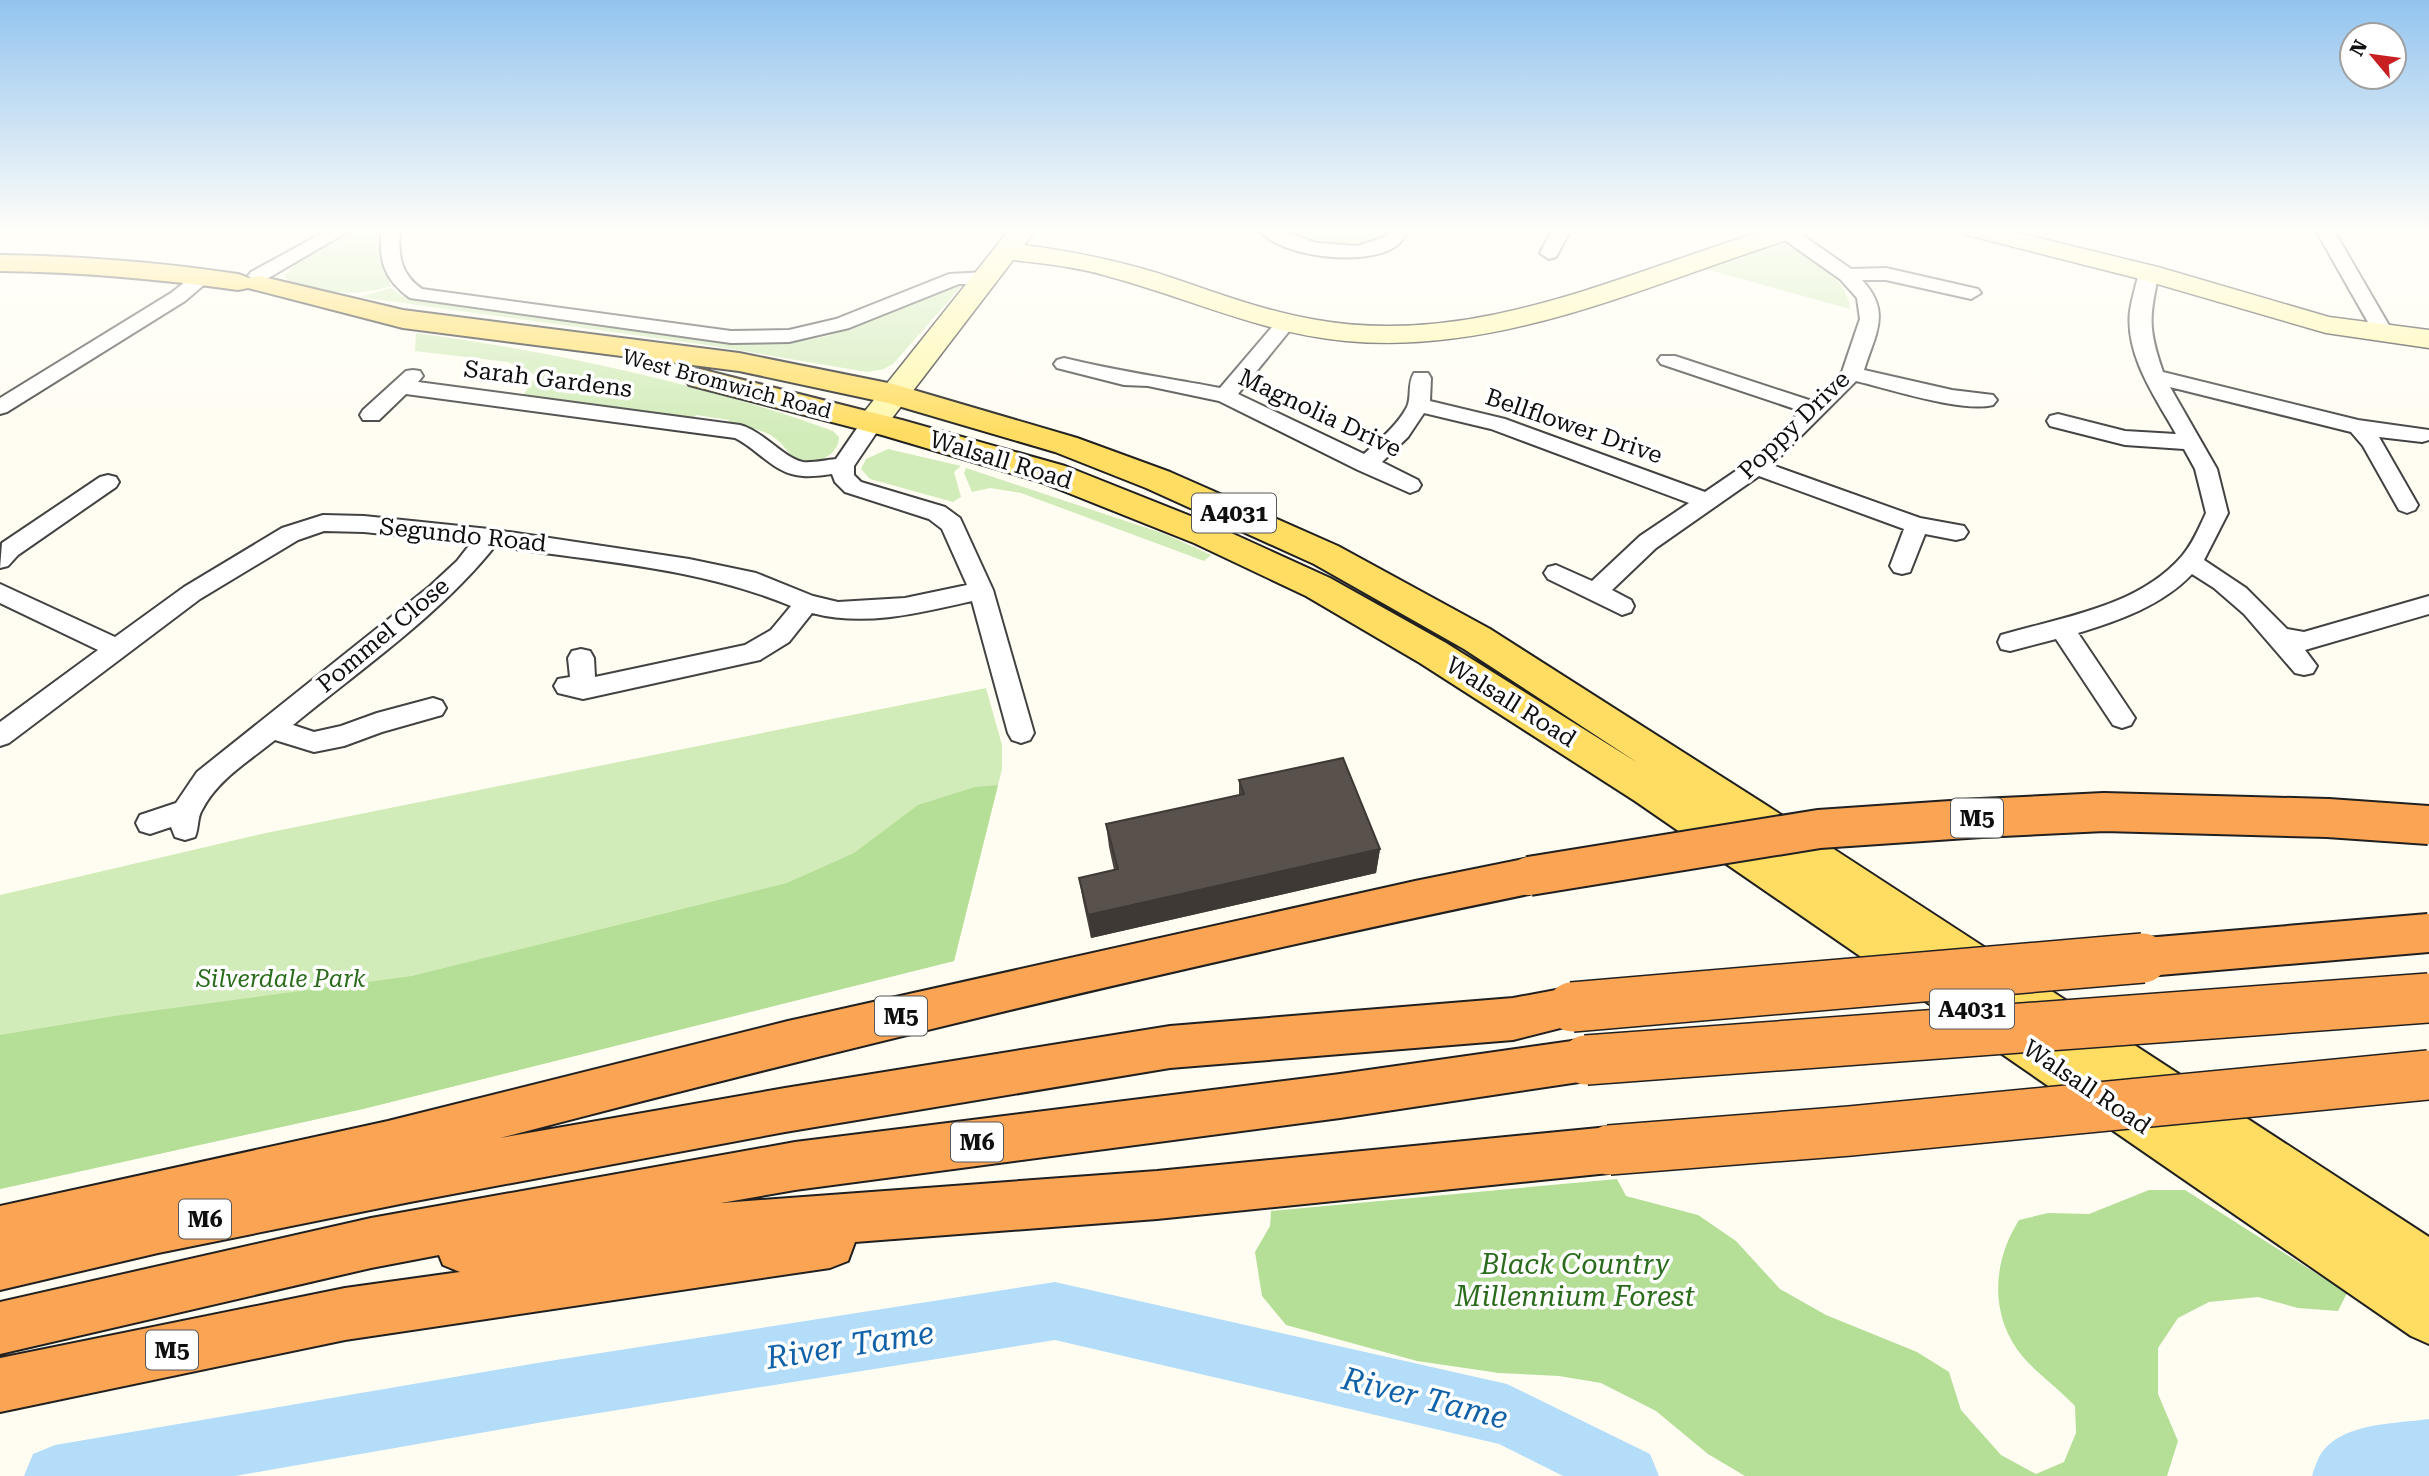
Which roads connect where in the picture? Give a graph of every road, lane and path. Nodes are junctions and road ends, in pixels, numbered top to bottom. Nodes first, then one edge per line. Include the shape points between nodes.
1 (178, 298) edge
2 (319, 298) edge
3 (445, 298) edge
4 (907, 298) edge
5 (972, 298) edge
6 (991, 298) edge
7 (1205, 298) edge
8 (1585, 298) edge
9 (1867, 298) edge
10 (2143, 298) edge
11 (2229, 298) edge
12 (2364, 298) edge
13 (1285, 324) junction
14 (2384, 334) junction
15 (2429, 339) edge
16 (583, 344) junction
17 (1668, 360) dead end
18 (1064, 363) dead end
19 (1852, 374) junction
20 (2154, 376) junction
21 (1422, 379) dead end
22 (409, 381) joint
23 (903, 396) junction
24 (1225, 396) junction
25 (1986, 400) dead end
26 (1419, 405) junction
27 (0, 407) edge
28 (1816, 409) junction
29 (372, 415) dead end
30 (2057, 421) dead end
31 (881, 426) junction
32 (2358, 427) junction
33 (2422, 435) dead end
34 (2190, 442) junction
35 (1366, 465) junction
36 (843, 466) junction
37 (1757, 467) junction
38 (2393, 480) junction
39 (2422, 484) dead end
40 (1410, 485) dead end
41 (99, 495) dead end
42 (1709, 502) junction
43 (2407, 505) dead end
44 (1917, 525) junction
45 (1956, 532) dead end
46 (489, 537) junction
47 (0, 560) edge
48 (2190, 563) junction
49 (1902, 566) dead end
50 (1556, 573) dead end
51 (981, 590) junction
52 (1595, 592) junction
53 (0, 593) edge
54 (807, 603) junction
55 (2429, 605) edge
56 (1622, 606) dead end
57 (2063, 630) junction
58 (2280, 637) junction
59 (2010, 642) dead end
60 (116, 648) junction
61 (1435, 650) junction
62 (581, 658) dead end
63 (2304, 666) dead end
64 (433, 708) dead end
65 (2122, 718) dead end
66 (271, 728) junction
67 (1021, 733) dead end
68 (0, 736) edge
69 (150, 823) dead end
70 (2429, 825) edge
71 (2429, 933) edge
72 (2429, 998) edge
73 (2429, 1075) edge
74 (1157, 1195) junction
75 (0, 1231) edge
76 (301, 1259) junction
77 (0, 1265) edge
78 (2429, 1266) edge
79 (2428, 1318) edge
80 (0, 1328) edge
81 (0, 1385) edge

1 - 27 street
2 - 16 main road, West Bromwich Road / A4031 via 403,319
3 - 4 street, West Bromwich Road via 731,337 789,336 842,324
5 - 23 street
6 - 23 street
7 - 13 street
8 - 13 street via 1502,325 1404,336
9 - 19 street, Poppy Drive via 1870,319
10 - 20 street via 2141,337
11 - 14 street via 2326,325
12 - 14 street
13 - 24 street
14 - 15 street
16 - 23 main road, West Bromwich Road / A4031 via 739,362
16 - 31 main road, West Bromwich Road / A4031
17 - 28 street via 1693,378
18 - 24 street, Magnolia Drive via 1121,388 1148,380
19 - 25 street via 1954,407
19 - 28 street, Poppy Drive
20 - 32 street
20 - 34 street
21 - 26 street
22 - 29 street, Sarah Gardens
22 - 36 street, Sarah Gardens via 740,432 786,464 802,469
23 - 31 street
23 - 61 main road, Walsall Road / A4031 via 1066,445 1158,480 1326,555
24 - 35 street, Magnolia Drive
26 - 35 street via 1400,432
26 - 42 street, Bellflower Drive via 1497,424
28 - 37 street, Poppy Drive
30 - 34 street via 2098,441
31 - 36 street
31 - 61 main road, Walsall Road / A4031 via 1053,474 1135,505 1318,587
32 - 33 street
32 - 38 street
34 - 48 street via 2206,468 2217,513
35 - 40 street, Magnolia Drive
36 - 51 street via 843,477 853,487 937,513 952,523
37 - 42 street, Poppy Drive
37 - 44 street
38 - 39 street
38 - 43 street
41 - 47 street via 10,549
42 - 52 street, Poppy Drive via 1648,542
44 - 45 street
44 - 49 street
46 - 54 street, Segundo Road via 689,567 756,582
46 - 60 street, Segundo Road via 323,523 290,534 204,586
46 - 66 street, Pommel Close via 438,592
48 - 57 street via 2159,587
48 - 58 street via 2218,577
50 - 52 street
51 - 54 street, Segundo Road via 905,607 838,611
51 - 67 street
52 - 56 street
53 - 60 street
54 - 62 street via 780,636 751,653 575,687
55 - 58 street via 2304,642
57 - 59 street
57 - 65 street
58 - 63 street
60 - 68 street, Segundo Road
61 - 78 main road, Walsall Road / A4031 via 1752,817
61 - 79 main road, Walsall Road / A4031
64 - 66 street via 376,714 344,736 314,742
66 - 69 street, Pommel Close via 207,780 186,820
70 - 75 highway, M5, bridge via 2104,812 1981,818 1819,829 1529,877 788,1042 388,1144
71 - 77 highway, M6, bridge via 1572,1007 1513,1019 1170,1047 410,1178
72 - 76 highway, M6, bridge via 1586,1060 795,1166
73 - 74 highway, M5, bridge
74 - 76 highway, M5
74 - 81 highway, M5 via 345,1314
76 - 80 highway, M6

